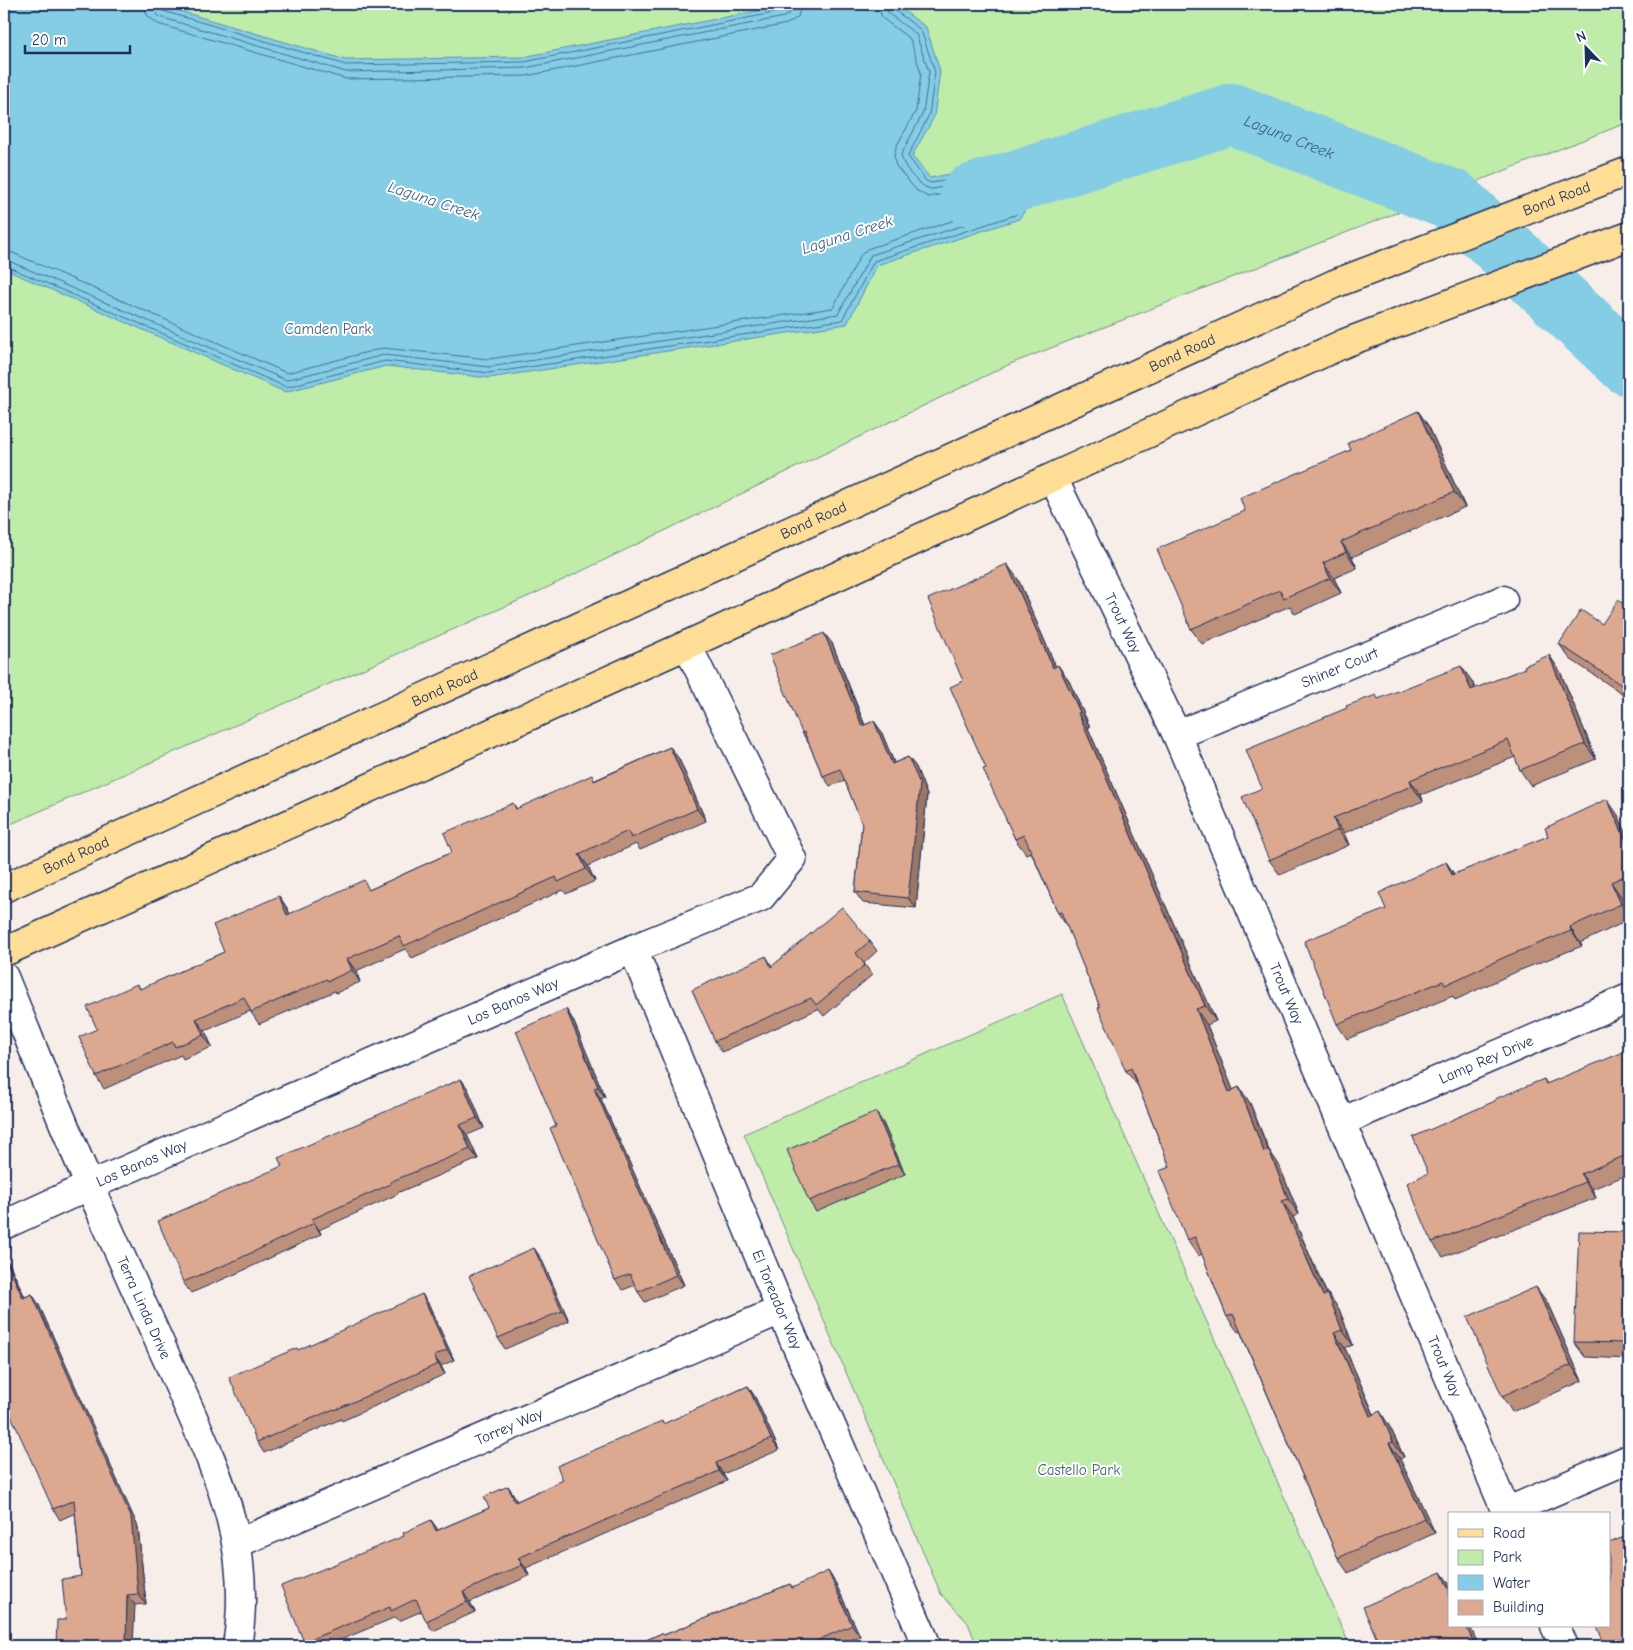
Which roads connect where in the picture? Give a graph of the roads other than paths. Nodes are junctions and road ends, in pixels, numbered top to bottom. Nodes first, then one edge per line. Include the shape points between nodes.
1 (1624, 173) edge
2 (1629, 236) edge
3 (1053, 478) junction
4 (1502, 600) dead end
5 (687, 645) junction
6 (1177, 735) junction
7 (4, 888) edge
8 (633, 949) junction
9 (4, 952) edge
10 (4, 977) edge
11 (1629, 998) edge
12 (1341, 1122) junction
13 (89, 1186) junction
14 (4, 1225) edge
15 (781, 1310) junction
16 (1629, 1459) edge
17 (1507, 1512) edge
18 (1509, 1512) edge
19 (238, 1543) junction
20 (1556, 1628) edge
21 (237, 1646) edge
22 (927, 1646) edge
23 (1564, 1646) edge

1 - 7 main road, Bond Road via 1334,284
2 - 3 main road via 1345,343
3 - 5 main road
3 - 6 street, Trout Way
4 - 6 street, Shiner Court
5 - 8 street, Los Banos Way via 792,859 761,897
5 - 9 main road
6 - 12 street, Trout Way
8 - 13 street, Los Banos Way
8 - 15 street, El Toreador Way
10 - 13 street, Terra Linda Drive
11 - 12 street, Lamp Rey Drive
12 - 17 street, Trout Way
13 - 14 street, Los Banos Way
13 - 19 street, Terra Linda Drive via 217,1471
15 - 19 street, Torrey Way
15 - 22 street, El Toreador Way
16 - 18 street
19 - 21 street, Terra Linda Drive via 242,1584
20 - 23 street

